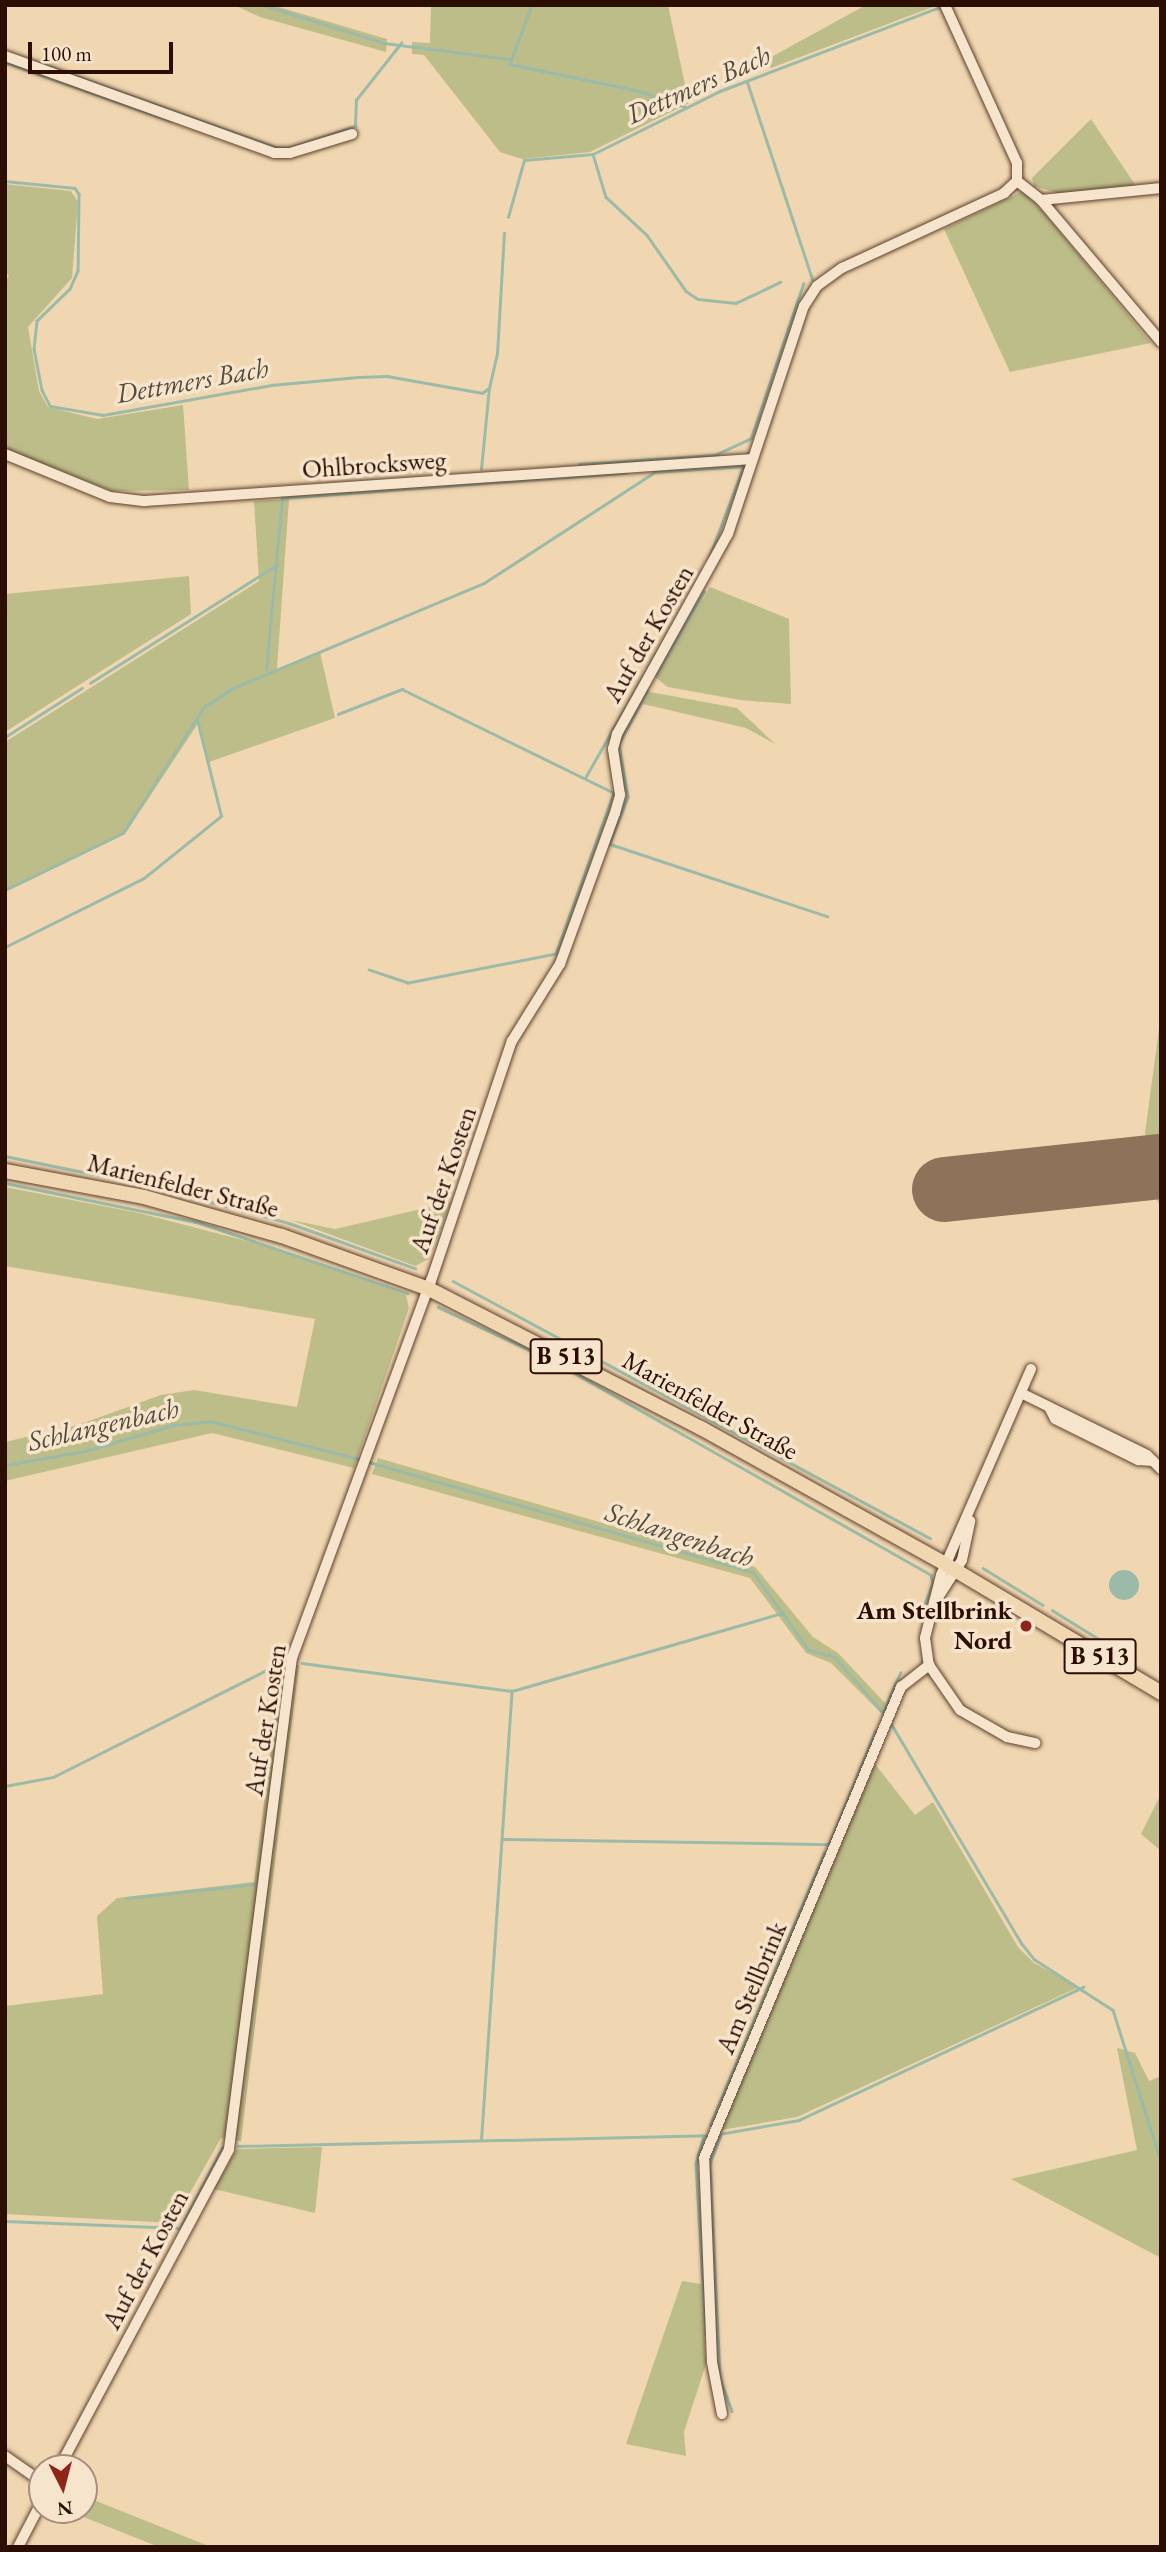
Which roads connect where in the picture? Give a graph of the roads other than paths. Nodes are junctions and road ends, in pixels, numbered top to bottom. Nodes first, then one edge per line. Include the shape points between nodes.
1 (945, 5) edge
2 (5, 56) edge
3 (352, 134) dead end
4 (1017, 181) junction
5 (1161, 188) edge
6 (1041, 200) junction
7 (1161, 342) edge
8 (5, 454) edge
9 (753, 459) junction
10 (5, 1171) edge
11 (429, 1289) junction
12 (1031, 1369) dead end
13 (1021, 1393) junction
14 (1157, 1465) edge
15 (951, 1567) junction
16 (929, 1665) junction
17 (1161, 1693) edge
18 (1035, 1743) dead end
19 (722, 2414) dead end
20 (66, 2454) edge
21 (5, 2456) edge
22 (28, 2472) edge
23 (30, 2524) edge
24 (18, 2547) edge

1 - 4 street via 1017,163
2 - 3 street via 274,153 290,153
4 - 6 street
4 - 9 street, Auf der Kosten via 1004,193 842,268 817,286 804,306
5 - 6 street
6 - 7 street
8 - 9 street, Ohlbrocksweg via 110,497 145,501
9 - 11 street, Auf der Kosten via 728,534 617,734 613,749 620,795 615,813 560,964 512,1041
10 - 11 main road, Marienfelder Straße / B 513 via 144,1197 269,1232
11 - 15 main road, Marienfelder Straße / B 513 via 559,1353
11 - 20 street, Auf der Kosten via 292,1658 229,2149
12 - 13 street
13 - 14 street
13 - 15 street
15 - 16 street via 933,1605 925,1638
15 - 17 main road, Marienfelder Straße / B 513
16 - 18 street via 960,1710 1007,1737
16 - 19 street, Am Stellbrink via 901,1687 704,2158 712,2362
21 - 22 street
23 - 24 street

